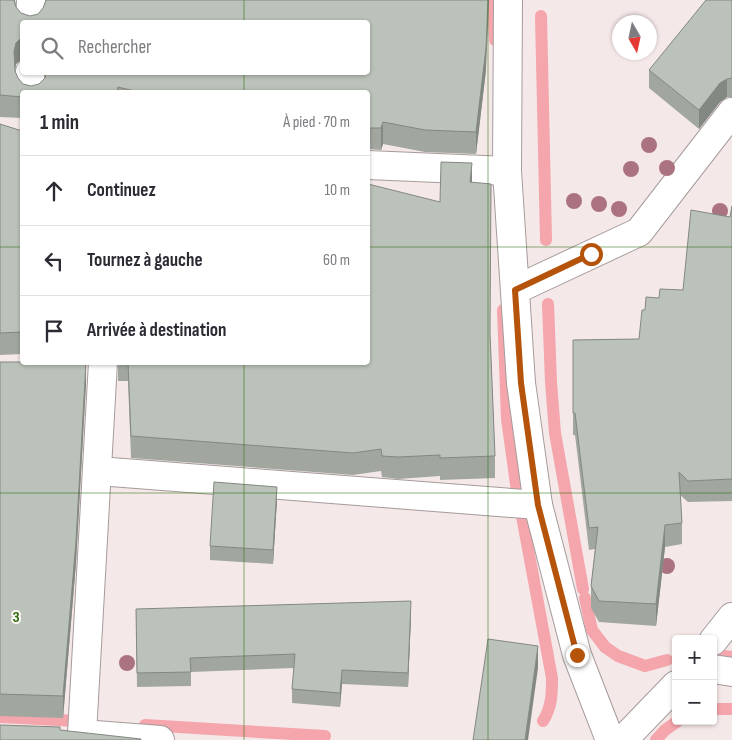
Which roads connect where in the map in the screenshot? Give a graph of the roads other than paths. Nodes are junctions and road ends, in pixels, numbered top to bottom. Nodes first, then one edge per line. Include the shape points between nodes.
1 (31, 0) edge
2 (508, 0) edge
3 (30, 20) edge
4 (30, 75) edge
5 (31, 90) edge
6 (732, 112) edge
7 (370, 165) edge
8 (507, 172) junction
9 (515, 290) junction
10 (103, 365) edge
11 (75, 368) edge
12 (98, 471) junction
13 (538, 505) junction
14 (732, 617) edge
15 (717, 636) edge
16 (717, 670) edge
17 (732, 672) edge
18 (672, 689) edge
19 (55, 733) edge
20 (82, 734) junction
21 (160, 740) edge
22 (610, 740) edge
23 (623, 740) edge

1 - 3 street
2 - 8 street
4 - 5 street
6 - 9 street via 639,232
7 - 8 street
8 - 9 street
9 - 13 street via 521,383
10 - 11 street
10 - 12 street
12 - 13 street
12 - 20 street
13 - 22 street via 577,655
14 - 15 street
16 - 17 street
18 - 23 street
19 - 20 street
20 - 21 street

